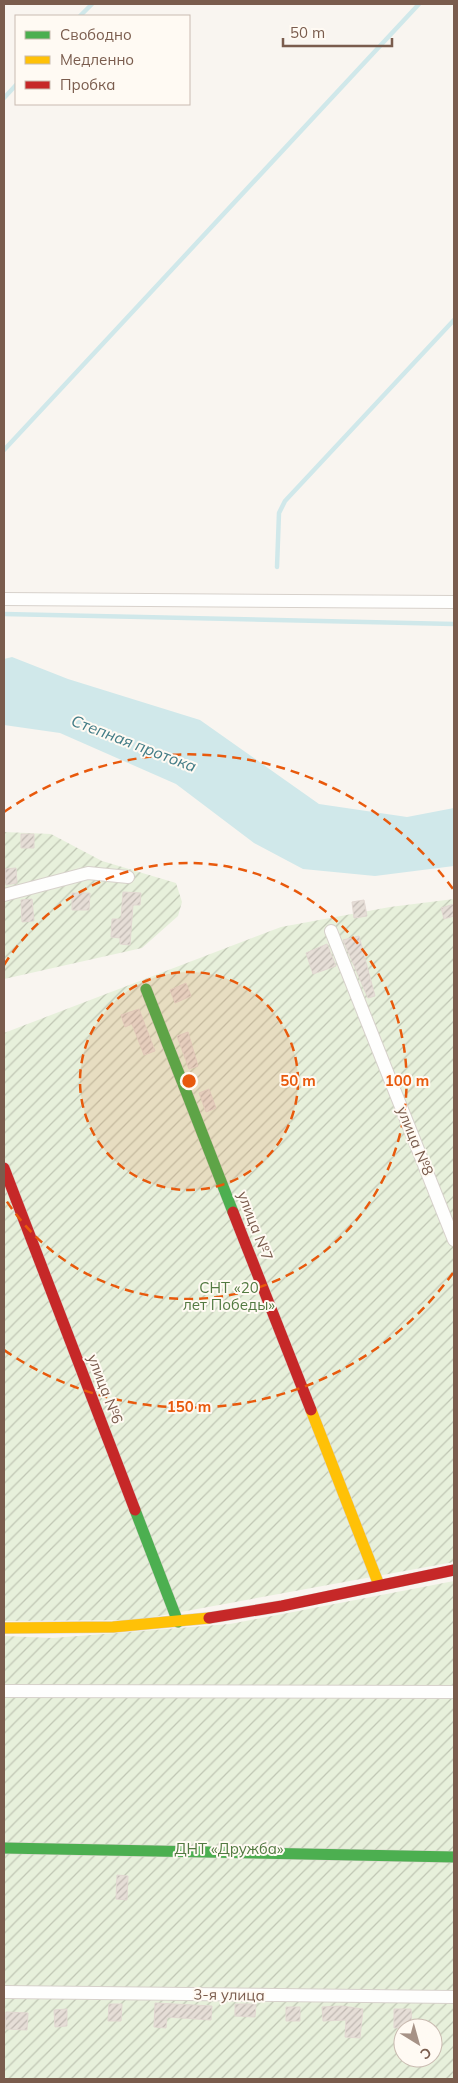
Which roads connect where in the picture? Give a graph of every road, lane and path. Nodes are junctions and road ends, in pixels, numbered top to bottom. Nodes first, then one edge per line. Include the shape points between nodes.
1 (4, 599) edge
2 (454, 602) edge
3 (128, 878) dead end
4 (4, 895) edge
5 (331, 931) dead end
6 (146, 989) dead end
7 (4, 1168) edge
8 (454, 1240) edge
9 (454, 1570) edge
10 (379, 1585) junction
11 (178, 1622) junction
12 (4, 1628) edge
13 (4, 1691) edge
14 (454, 1692) edge
15 (4, 1848) edge
16 (454, 1857) edge
17 (4, 1992) edge
18 (454, 1997) edge

1 - 2 street
3 - 4 street via 88,873
5 - 8 street, улица №8
6 - 10 street, улица №7
7 - 11 street, улица №6
9 - 10 street
10 - 11 street via 285,1605
11 - 12 street via 58,1629
13 - 14 street
15 - 16 street
17 - 18 street, 3-я улица

